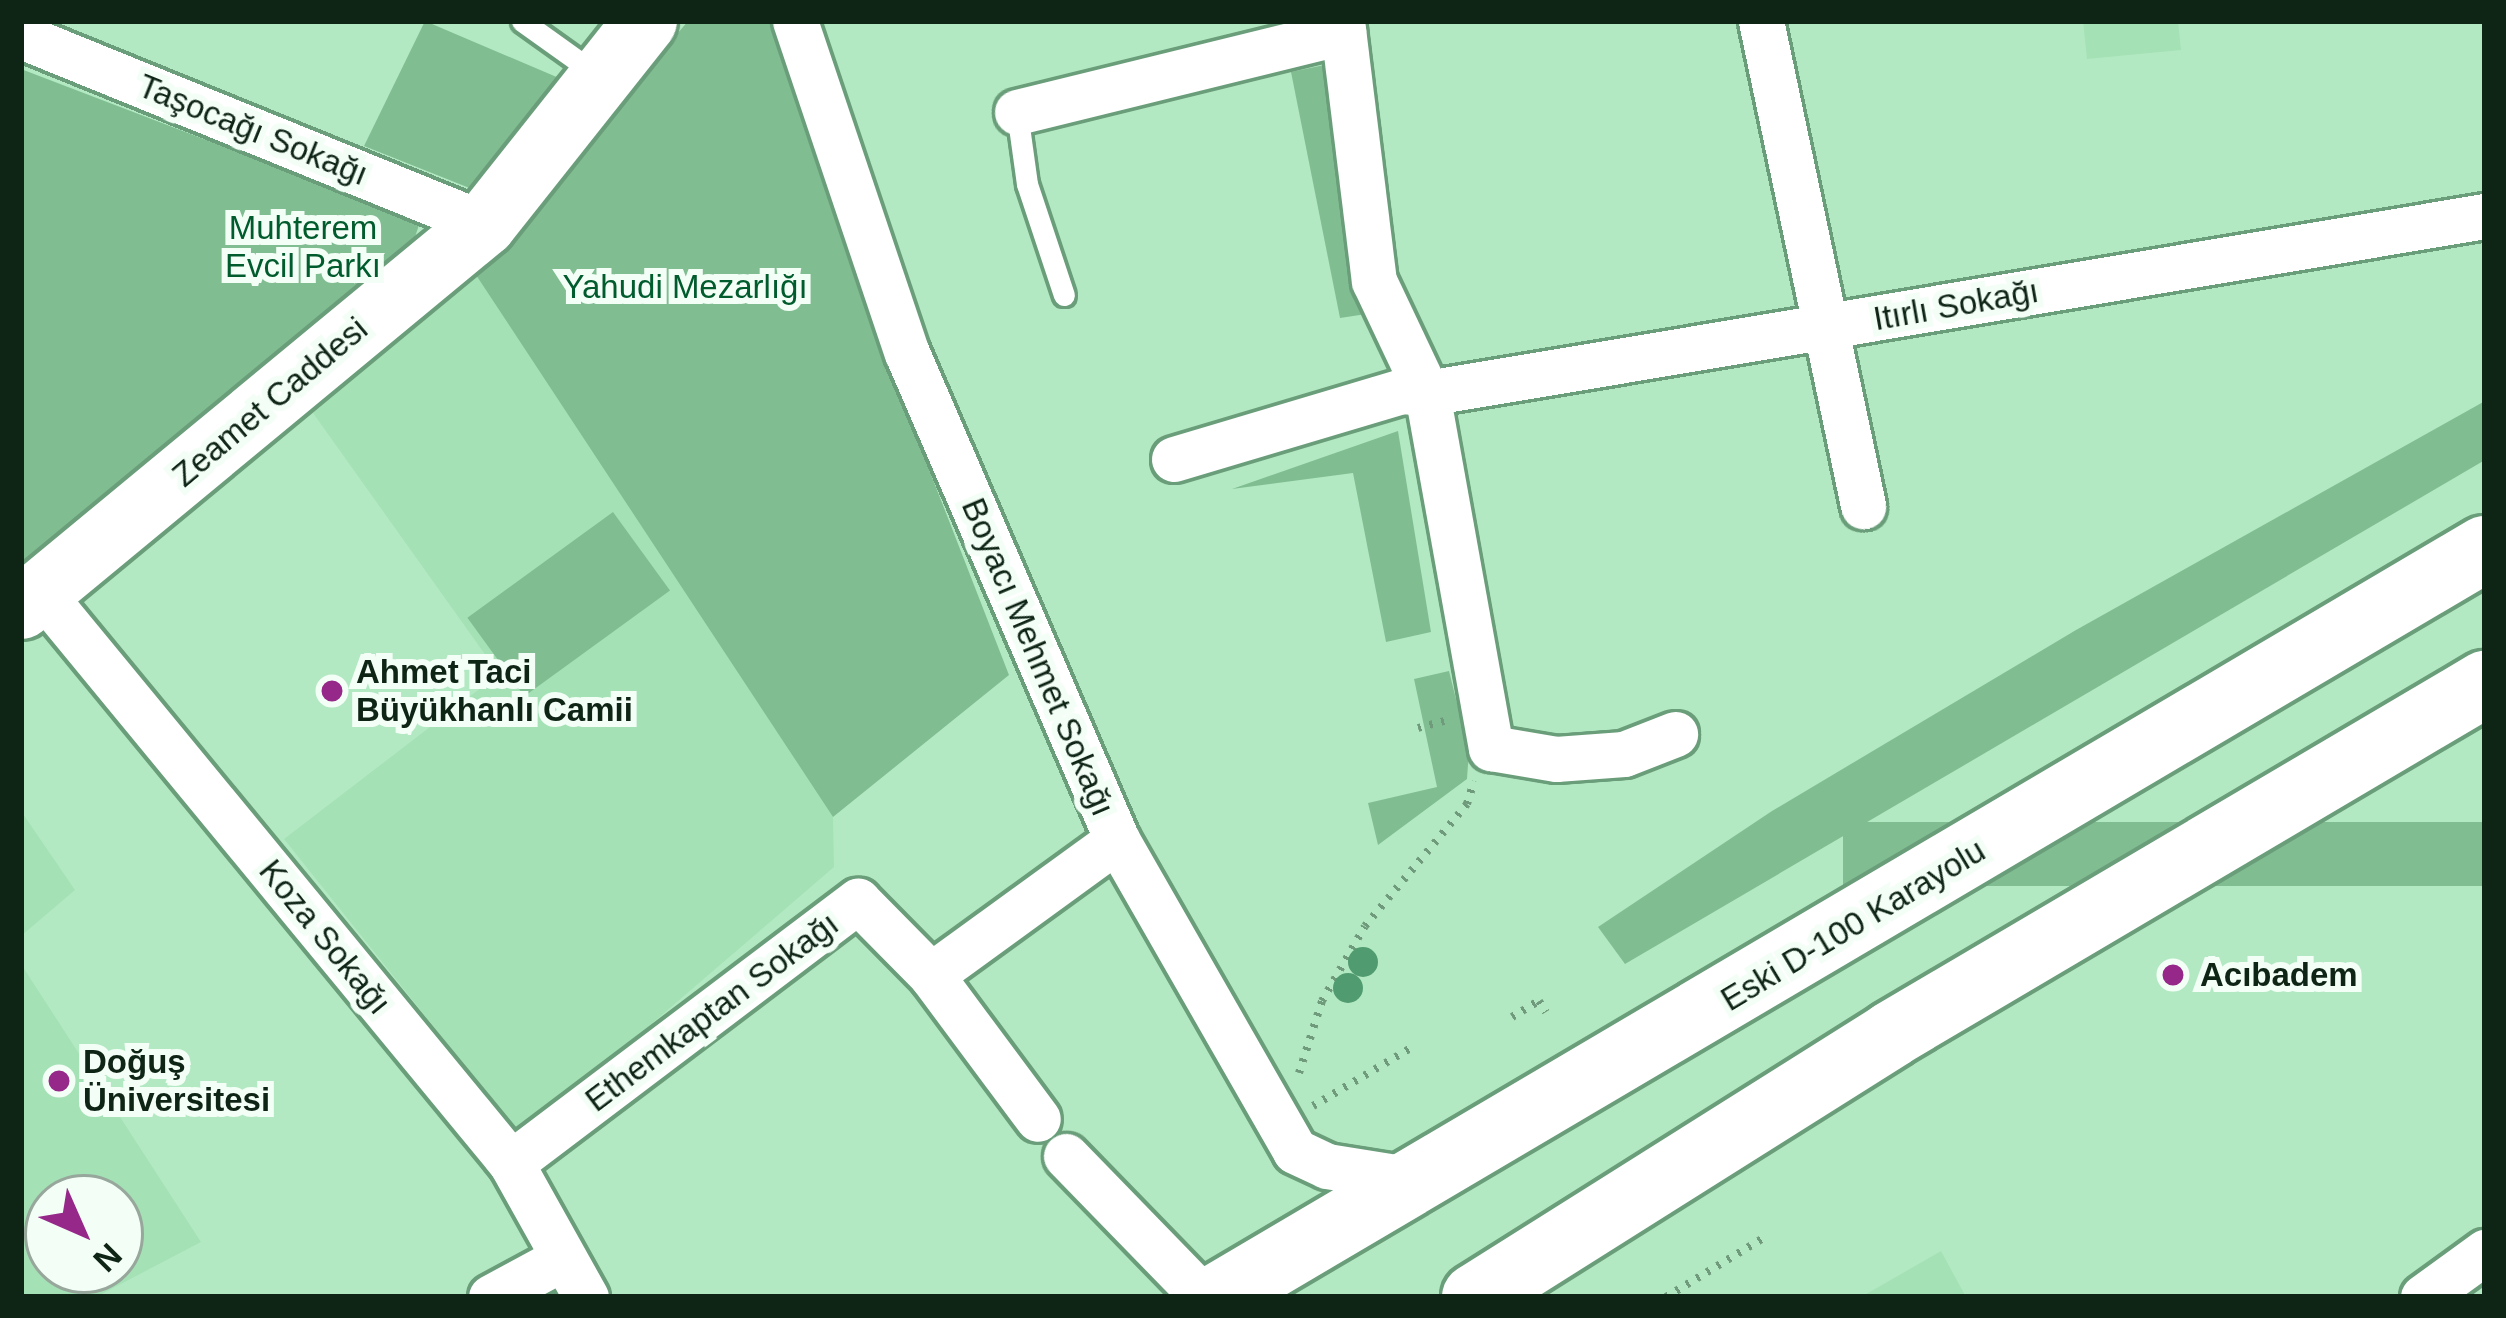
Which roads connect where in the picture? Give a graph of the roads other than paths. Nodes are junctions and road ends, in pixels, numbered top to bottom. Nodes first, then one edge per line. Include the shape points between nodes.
1 (522, 21) edge
2 (645, 21) edge
3 (795, 21) edge
4 (1761, 21) edge
5 (1342, 27) edge
6 (21, 36) edge
7 (601, 78) junction
8 (1017, 112) joint
9 (2485, 216) edge
10 (484, 224) junction
11 (1064, 295) dead end
12 (1820, 328) junction
13 (1427, 393) junction
14 (1174, 459) dead end
15 (1863, 506) dead end
16 (2485, 549) edge
17 (31, 600) edge
18 (2485, 684) edge
19 (1675, 734) dead end
20 (1117, 840) junction
21 (931, 975) junction
22 (1038, 1119) dead end
23 (1066, 1156) dead end
24 (511, 1163) junction
25 (1414, 1180) junction
26 (1595, 1223) junction
27 (2485, 1252) edge
28 (562, 1258) junction
29 (491, 1297) edge
30 (586, 1297) edge
31 (1203, 1297) edge
32 (1217, 1297) edge
33 (1475, 1297) edge
34 (1541, 1297) edge
35 (2423, 1297) edge

1 - 7 lane
2 - 7 street, Zeamet Caddesi
3 - 20 street, Boyacı Mehmet Sokağı via 907,353
4 - 12 street
5 - 8 street
5 - 13 street via 1374,281
6 - 10 street, Taşocağı Sokağı
7 - 10 street, Zeamet Caddesi
8 - 11 lane via 1028,184
9 - 12 street, Itırlı Sokağı
10 - 17 street, Zeamet Caddesi
12 - 13 street, Itırlı Sokağı
12 - 15 street
13 - 14 street, Itırlı Sokağı via 1402,391
13 - 19 street via 1491,748 1556,759 1624,754
16 - 25 highway, Eski D-100 Karayolu
17 - 24 street, Koza Sokağı
18 - 26 highway via 1892,1034
20 - 21 street
20 - 25 street, Boyacı Mehmet Sokağı via 1295,1151 1327,1166
21 - 22 street, Ethemkaptan Sokağı
21 - 24 street, Ethemkaptan Sokağı via 858,901
23 - 31 street
24 - 28 street, Koza Sokağı
25 - 32 highway, Eski D-100 Karayolu
26 - 33 highway
26 - 34 highway
27 - 35 street
28 - 29 street
28 - 30 street, Koza Sokağı

